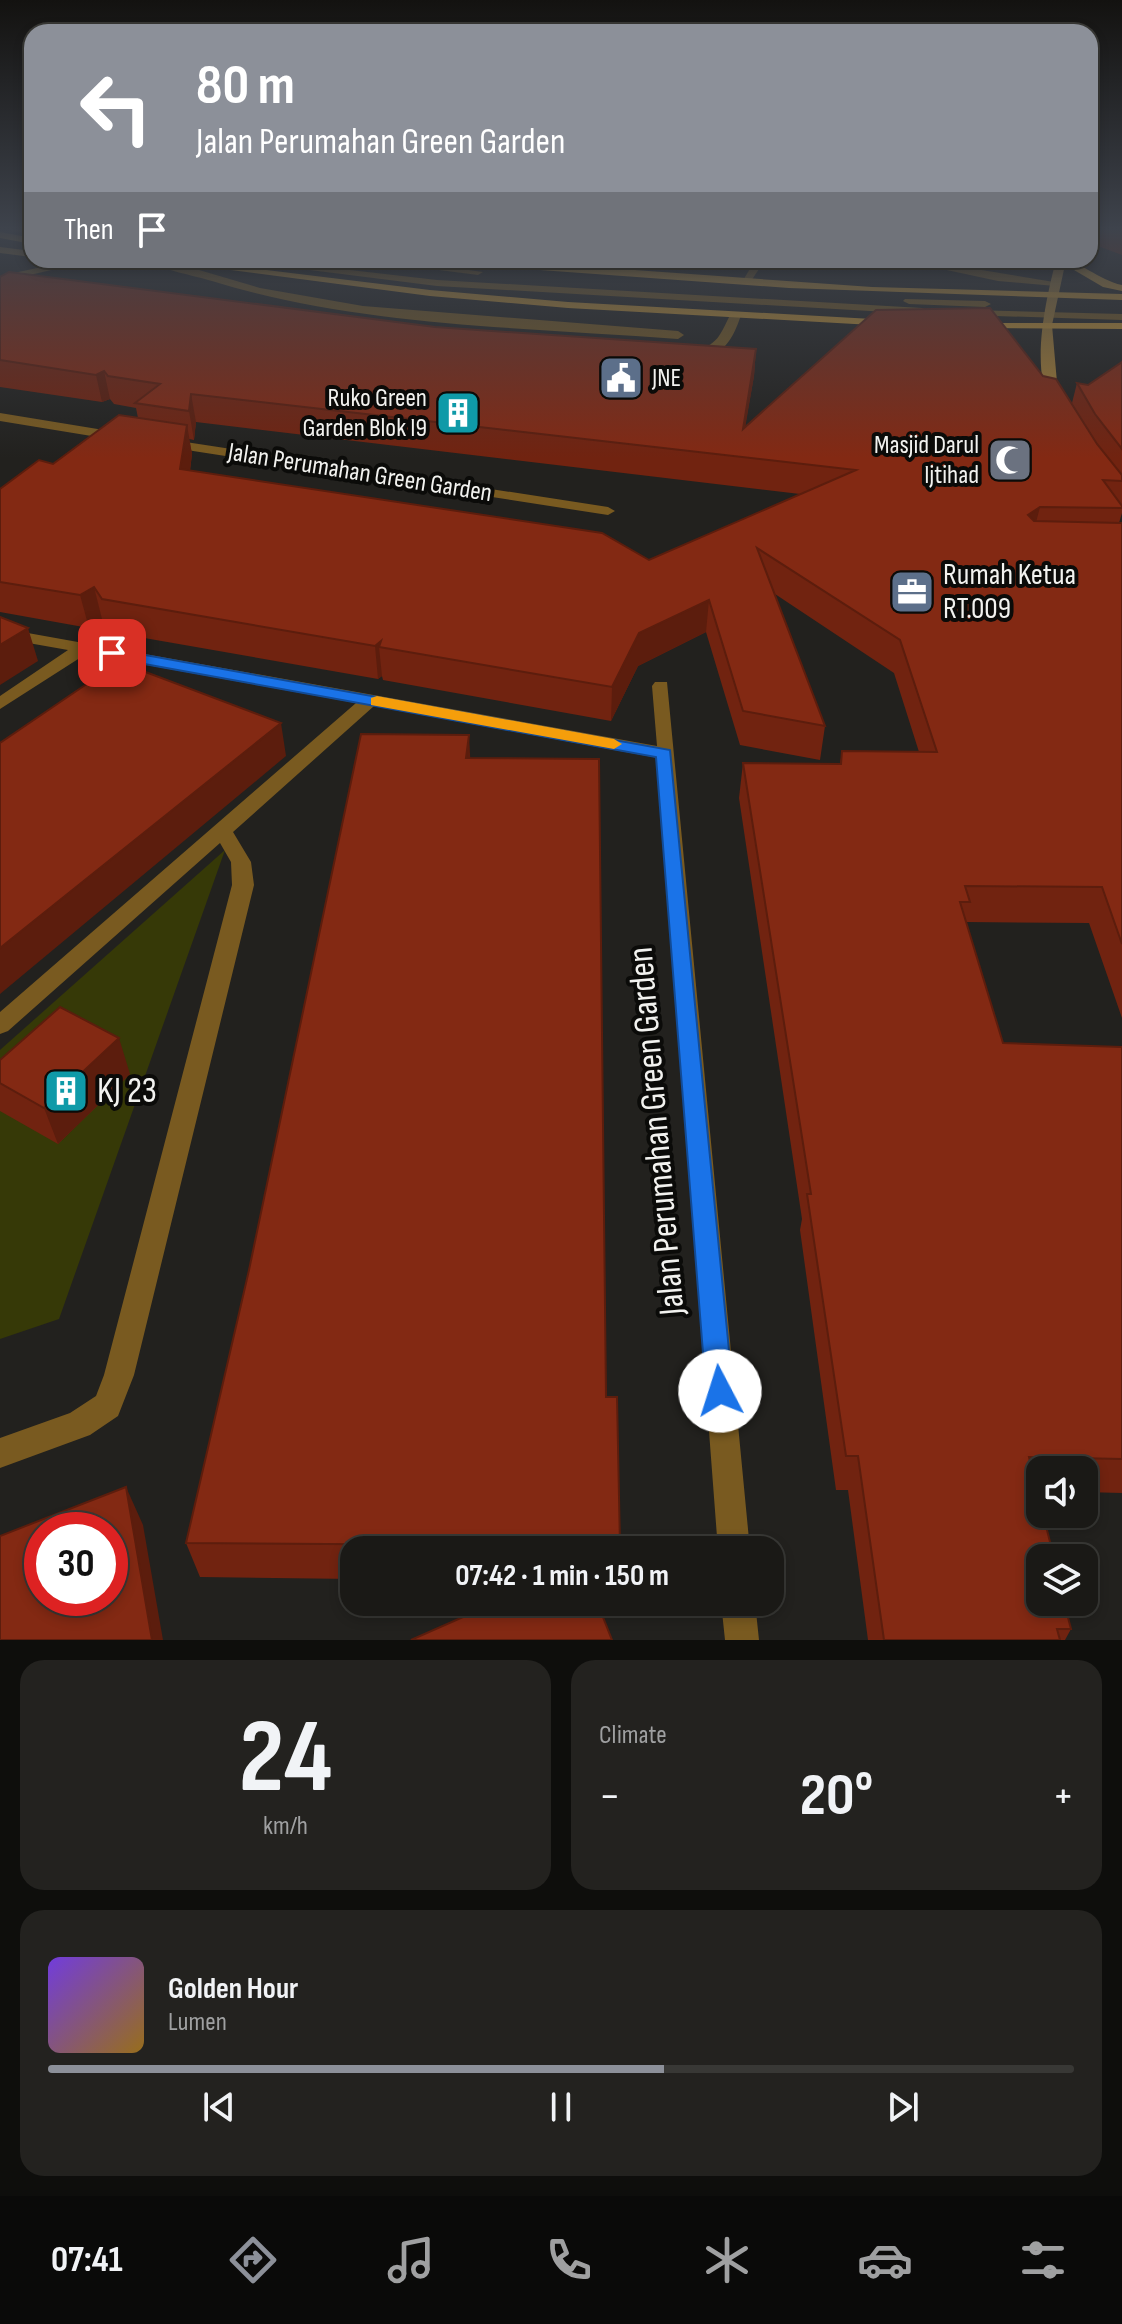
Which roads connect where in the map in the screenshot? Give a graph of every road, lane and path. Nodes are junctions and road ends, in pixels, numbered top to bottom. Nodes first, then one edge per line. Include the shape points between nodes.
1 (338, 305) edge
2 (352, 305) edge
3 (563, 305) edge
4 (1040, 305) edge
5 (1050, 305) edge
6 (1058, 305) edge
7 (1062, 305) edge
8 (1096, 305) edge
9 (1122, 306) edge
10 (735, 315) junction
11 (1122, 317) edge
12 (322, 318) edge
13 (928, 324) edge
14 (957, 325) edge
15 (1122, 326) edge
16 (678, 335) dead end
17 (685, 354) edge
18 (0, 417) edge
19 (1064, 419) edge
20 (111, 435) junction
21 (85, 449) edge
22 (608, 511) dead end
23 (0, 633) edge
24 (83, 648) junction
25 (661, 686) dead end
26 (370, 700) junction
27 (0, 704) edge
28 (664, 753) junction
29 (223, 832) junction
30 (0, 1025) edge
31 (0, 1453) edge
32 (733, 1536) edge
33 (739, 1616) edge
34 (742, 1640) edge

1 - 12 street
2 - 16 street
3 - 10 main road
4 - 14 main road
5 - 19 street via 1052,394
6 - 15 main road
7 - 11 street
8 - 9 street
10 - 13 main road
10 - 17 street via 723,345 713,352
18 - 20 street, Jalan Perumahan Green Garden
20 - 21 street
20 - 22 street, Jalan Perumahan Green Garden
23 - 24 street
24 - 26 street
24 - 27 street
25 - 28 street, Jalan Perumahan Green Garden
26 - 28 street
26 - 29 street
28 - 32 street, Jalan Perumahan Green Garden
29 - 30 street
29 - 31 street via 241,862 243,885 119,1375 107,1406 79,1425
33 - 34 street

